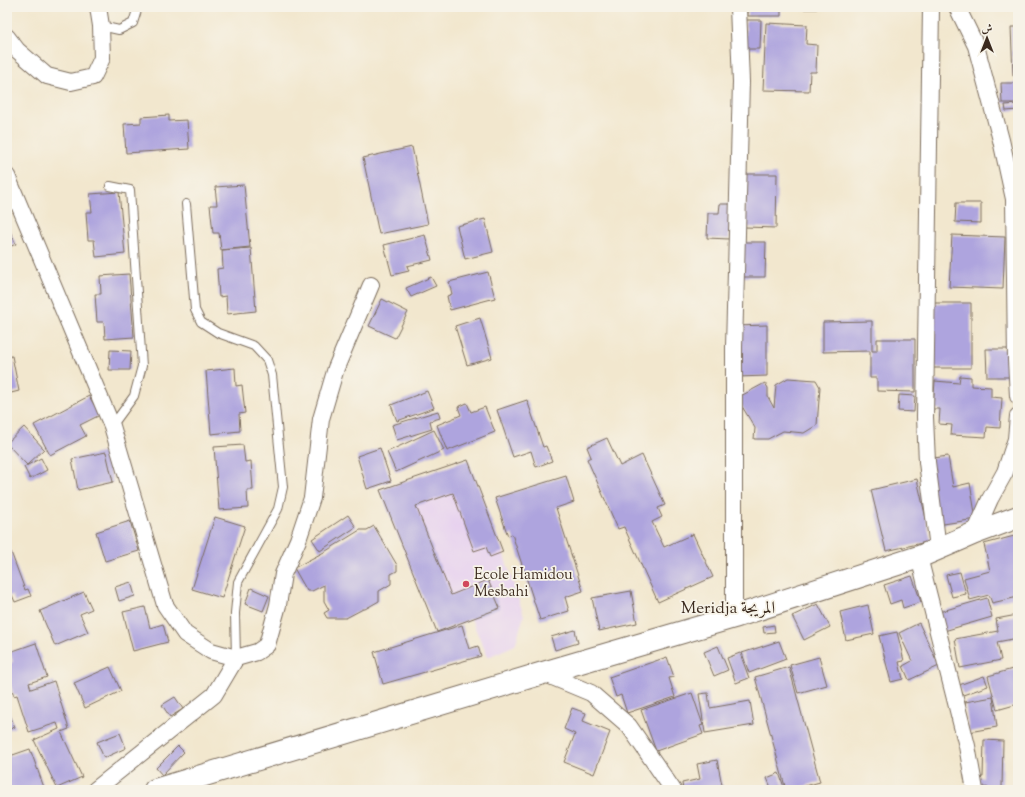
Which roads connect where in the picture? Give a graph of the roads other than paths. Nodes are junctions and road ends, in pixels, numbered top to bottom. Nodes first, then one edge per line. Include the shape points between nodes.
1 (98, 7) edge
2 (138, 7) edge
3 (738, 7) edge
4 (931, 7) edge
5 (957, 7) edge
6 (101, 26) junction
7 (7, 37) edge
8 (7, 176) edge
9 (110, 186) dead end
10 (186, 204) dead end
11 (371, 285) dead end
12 (1018, 396) edge
13 (1018, 416) edge
14 (112, 426) junction
15 (1017, 439) edge
16 (1018, 517) edge
17 (975, 533) junction
18 (928, 553) junction
19 (734, 617) junction
20 (236, 658) junction
21 (543, 672) junction
22 (95, 790) edge
23 (156, 790) edge
24 (673, 790) edge
25 (974, 790) edge

1 - 6 street
2 - 6 lane via 133,23 120,30
3 - 19 street via 741,82 734,347
4 - 18 street via 925,417
5 - 12 street via 976,46 1002,140 1014,199
6 - 7 street via 102,58 93,77 71,82 47,76 17,50
8 - 14 street
9 - 14 lane via 130,190 142,366 134,396
10 - 20 lane via 195,310 201,322 218,333 254,346 267,360 272,374 283,488 278,509 238,582 235,612
11 - 20 street via 336,368 321,419 312,498 283,574 278,605 267,644 257,652
13 - 15 street
14 - 20 street via 165,605 185,634 211,651
15 - 17 street via 1005,472
16 - 17 street
17 - 18 street
18 - 19 street
18 - 25 street via 968,746
19 - 21 street
20 - 22 street via 214,695
21 - 23 street
21 - 24 street via 591,694 629,726

